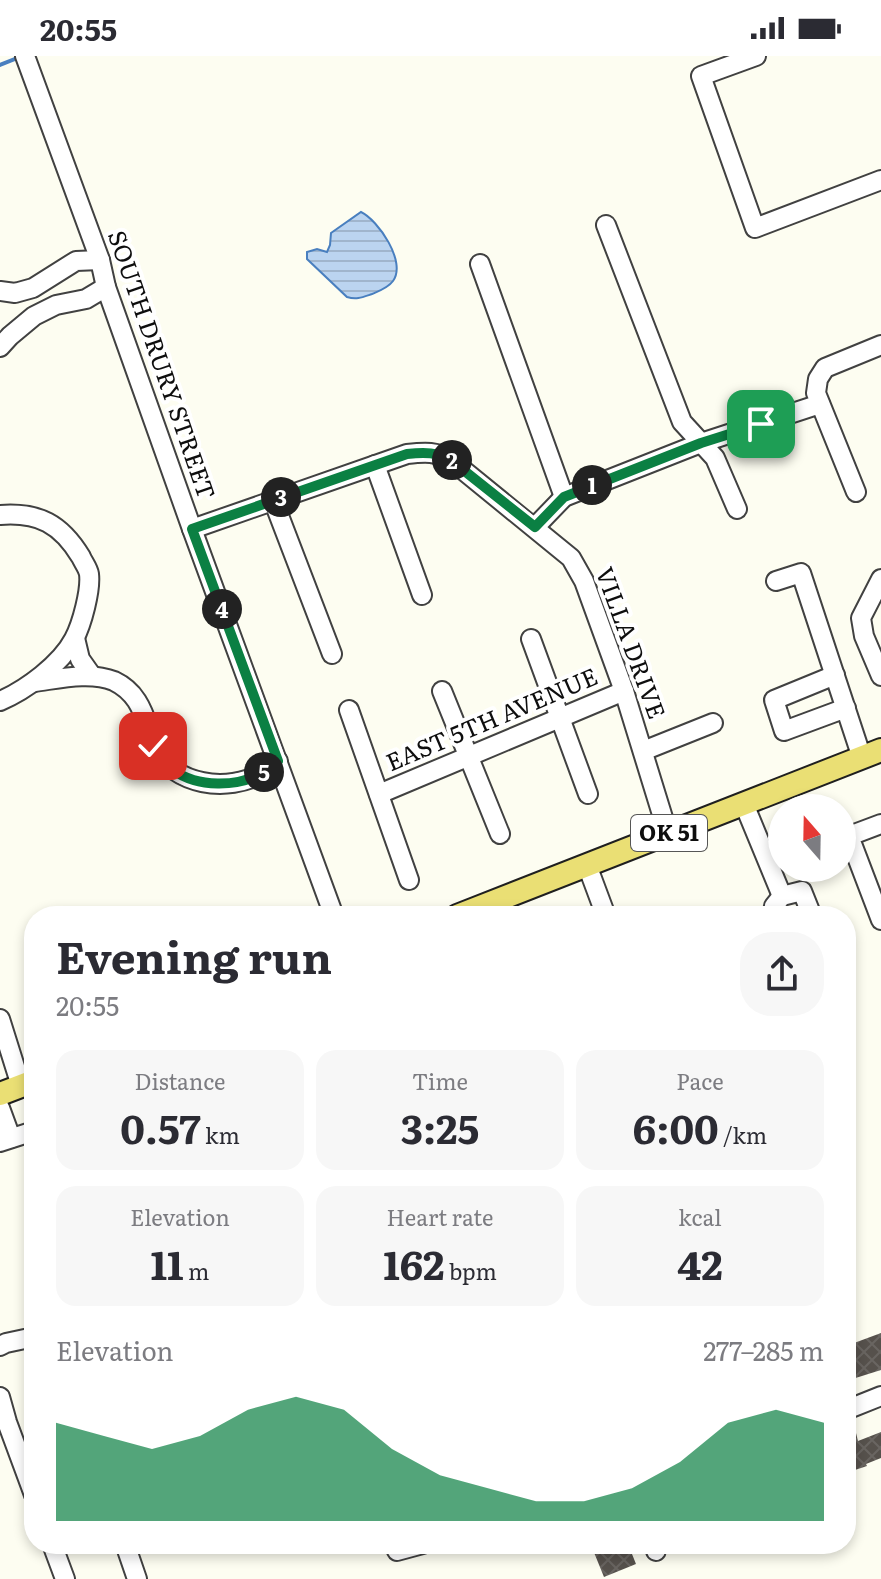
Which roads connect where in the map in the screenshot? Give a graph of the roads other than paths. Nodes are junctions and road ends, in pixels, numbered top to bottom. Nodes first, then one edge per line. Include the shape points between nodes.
1 (25, 56) edge
2 (756, 56) edge
3 (881, 180) edge
4 (606, 225) dead end
5 (100, 260) junction
6 (480, 264) dead end
7 (106, 287) junction
8 (0, 291) edge
9 (881, 345) edge
10 (0, 347) edge
11 (820, 404) junction
12 (701, 443) junction
13 (375, 465) junction
14 (856, 492) dead end
15 (564, 497) junction
16 (273, 500) junction
17 (737, 509) dead end
18 (0, 515) edge
19 (535, 527) junction
20 (192, 529) junction
21 (881, 579) edge
22 (776, 581) dead end
23 (422, 595) dead end
24 (75, 638) junction
25 (531, 639) dead end
26 (332, 654) dead end
27 (835, 675) junction
28 (92, 676) junction
29 (881, 676) edge
30 (34, 682) junction
31 (442, 691) dead end
32 (624, 691) junction
33 (0, 701) edge
34 (846, 708) junction
35 (349, 710) dead end
36 (560, 718) junction
37 (713, 723) dead end
38 (643, 751) junction
39 (872, 754) edge
40 (468, 756) junction
41 (278, 761) junction
42 (379, 794) junction
43 (588, 794) dead end
44 (744, 804) junction
45 (881, 824) edge
46 (500, 834) dead end
47 (668, 834) junction
48 (587, 865) junction
49 (409, 880) dead end
50 (782, 896) junction
51 (330, 906) edge
52 (482, 906) edge
53 (602, 906) edge
54 (774, 906) edge
55 (808, 906) edge
56 (881, 920) edge
57 (0, 1019) edge
58 (18, 1087) edge
59 (0, 1108) edge
60 (6, 1140) edge
61 (24, 1339) edge
62 (0, 1346) edge
63 (881, 1396) edge
64 (0, 1397) edge
65 (856, 1406) edge
66 (3, 1423) edge
67 (24, 1472) edge
68 (56, 1554) edge
69 (128, 1554) edge
70 (65, 1579) edge
71 (137, 1579) edge

1 - 5 street, SOUTH DRURY STREET
2 - 3 street via 701,76 755,228
4 - 12 street via 682,422
5 - 7 street, SOUTH DRURY STREET
5 - 8 street via 76,261 33,288
6 - 15 street
7 - 10 street via 34,316
7 - 20 street, SOUTH DRURY STREET
9 - 11 street via 825,368 816,393
11 - 12 street
11 - 14 street
12 - 15 street
12 - 17 street via 715,458
13 - 16 street, VILLA DRIVE
13 - 19 street, VILLA DRIVE via 407,454 441,454
13 - 23 street
15 - 19 street
16 - 20 street, VILLA DRIVE
16 - 26 street
18 - 24 street via 35,516 71,541 89,572
19 - 32 street, VILLA DRIVE via 571,558 584,581
20 - 41 street, SOUTH DRURY STREET
21 - 29 street via 861,618
22 - 27 street via 801,573
24 - 28 street via 80,659
24 - 30 street
25 - 36 street
27 - 34 street
27 - 34 street via 774,700 784,731
28 - 30 street
28 - 41 street via 128,690 139,702 153,746 174,771 195,781 241,780
30 - 33 street
31 - 40 street
32 - 36 street, EAST 5TH AVENUE
32 - 38 street, VILLA DRIVE
34 - 39 street
35 - 42 street
36 - 40 street, EAST 5TH AVENUE
36 - 43 street
37 - 38 street
38 - 47 street, VILLA DRIVE
39 - 44 main road, OK 51
40 - 42 street, EAST 5TH AVENUE
40 - 46 street
41 - 51 street, SOUTH DRURY STREET
42 - 49 street
44 - 47 main road, OK 51
44 - 50 street
45 - 56 street via 849,836
47 - 48 main road, OK 51
48 - 52 main road, OK 51
48 - 53 street
50 - 54 street
50 - 55 street via 802,891
57 - 58 street
59 - 60 street
61 - 62 street
63 - 65 street
64 - 66 street
66 - 67 street
68 - 70 street
69 - 71 street

